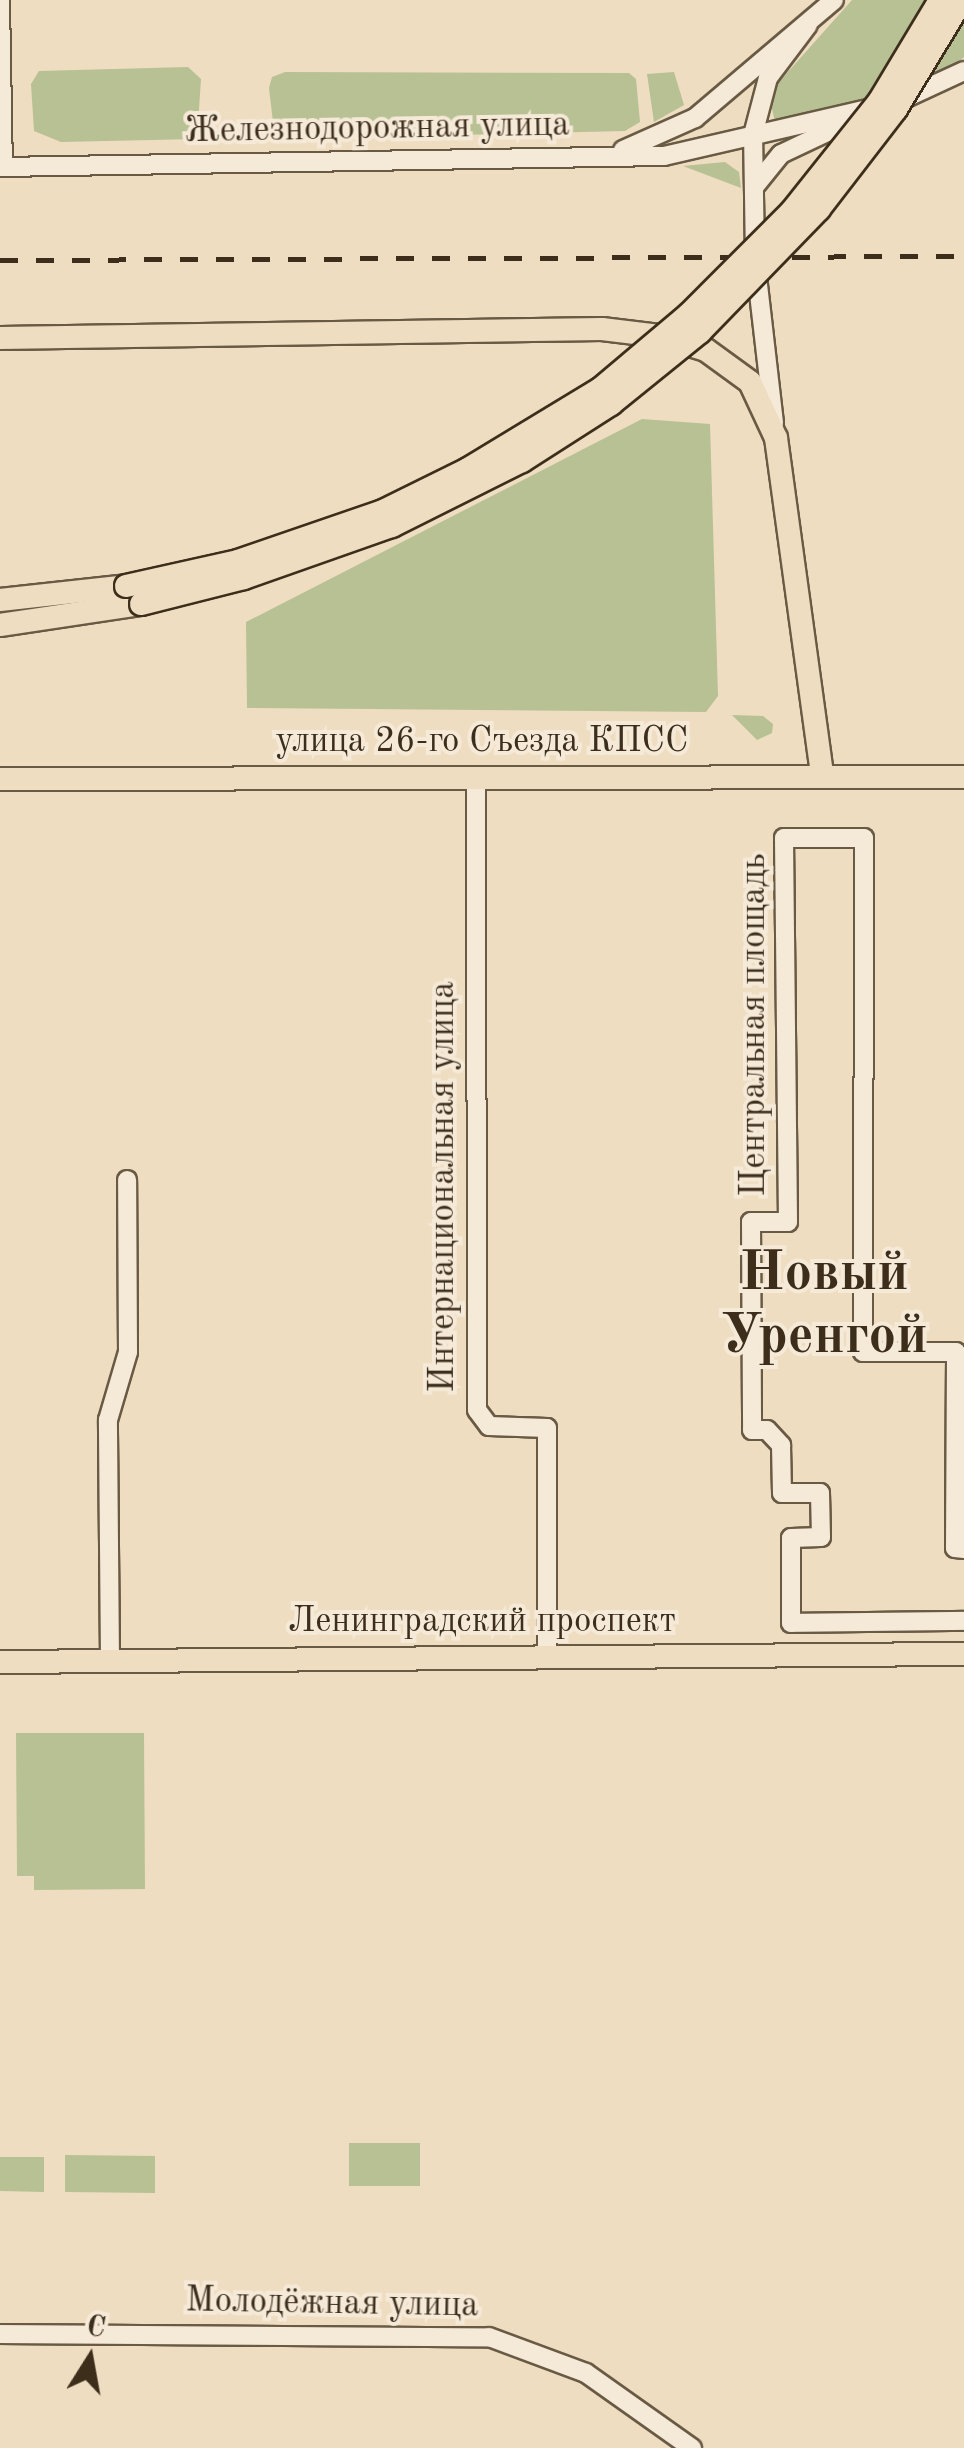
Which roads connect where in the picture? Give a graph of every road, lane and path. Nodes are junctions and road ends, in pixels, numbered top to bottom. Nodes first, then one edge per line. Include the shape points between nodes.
1 (0, 0) edge
2 (834, 0) edge
3 (940, 0) edge
4 (962, 0) edge
5 (808, 25) junction
6 (964, 71) edge
7 (897, 102) junction
8 (753, 135) junction
9 (588, 159) junction
10 (1, 167) edge
11 (753, 192) junction
12 (0, 338) edge
13 (776, 438) junction
14 (0, 600) edge
15 (0, 625) edge
16 (476, 776) junction
17 (822, 776) junction
18 (964, 777) edge
19 (0, 779) edge
20 (127, 1180) dead end
21 (964, 1549) edge
22 (964, 1621) edge
23 (964, 1654) edge
24 (547, 1656) junction
25 (110, 1660) junction
26 (0, 1662) edge
27 (0, 2334) edge
28 (692, 2448) edge

1 - 10 street
2 - 5 street
3 - 14 main road, bridge via 880,100 791,212 689,314 600,389 468,470 383,510 238,561 126,586
4 - 15 main road, bridge via 896,108 808,222 700,332 611,404 522,461 392,526 244,578 142,604
5 - 8 street via 768,78
5 - 9 street via 676,131
6 - 7 street
7 - 8 street, Железнодорожная улица
7 - 11 street via 781,154
8 - 9 street, Железнодорожная улица via 682,154
8 - 11 street
9 - 10 street, Железнодорожная улица
11 - 13 street
12 - 13 main road via 634,332 684,342 739,371 763,402
13 - 17 main road
16 - 17 main road, улица 26-го Съезда КПСС
16 - 19 main road, улица 26-го Съезда КПСС
16 - 24 street, Интернациональная улица via 476,1410 489,1426 547,1428
17 - 18 main road, улица 26-го Съезда КПСС
20 - 25 street via 128,1352 108,1420
21 - 22 street, Центральная площадь via 955,1548 956,1352 864,1352 864,838 784,838 788,1222 751,1222 752,1430 767,1430 781,1445 782,1493 820,1493 821,1537 790,1538 792,1623
23 - 24 main road, Ленинградский проспект
24 - 25 main road, Ленинградский проспект
25 - 26 main road, Ленинградский проспект
27 - 28 street, Молодёжная улица via 489,2337 586,2373

